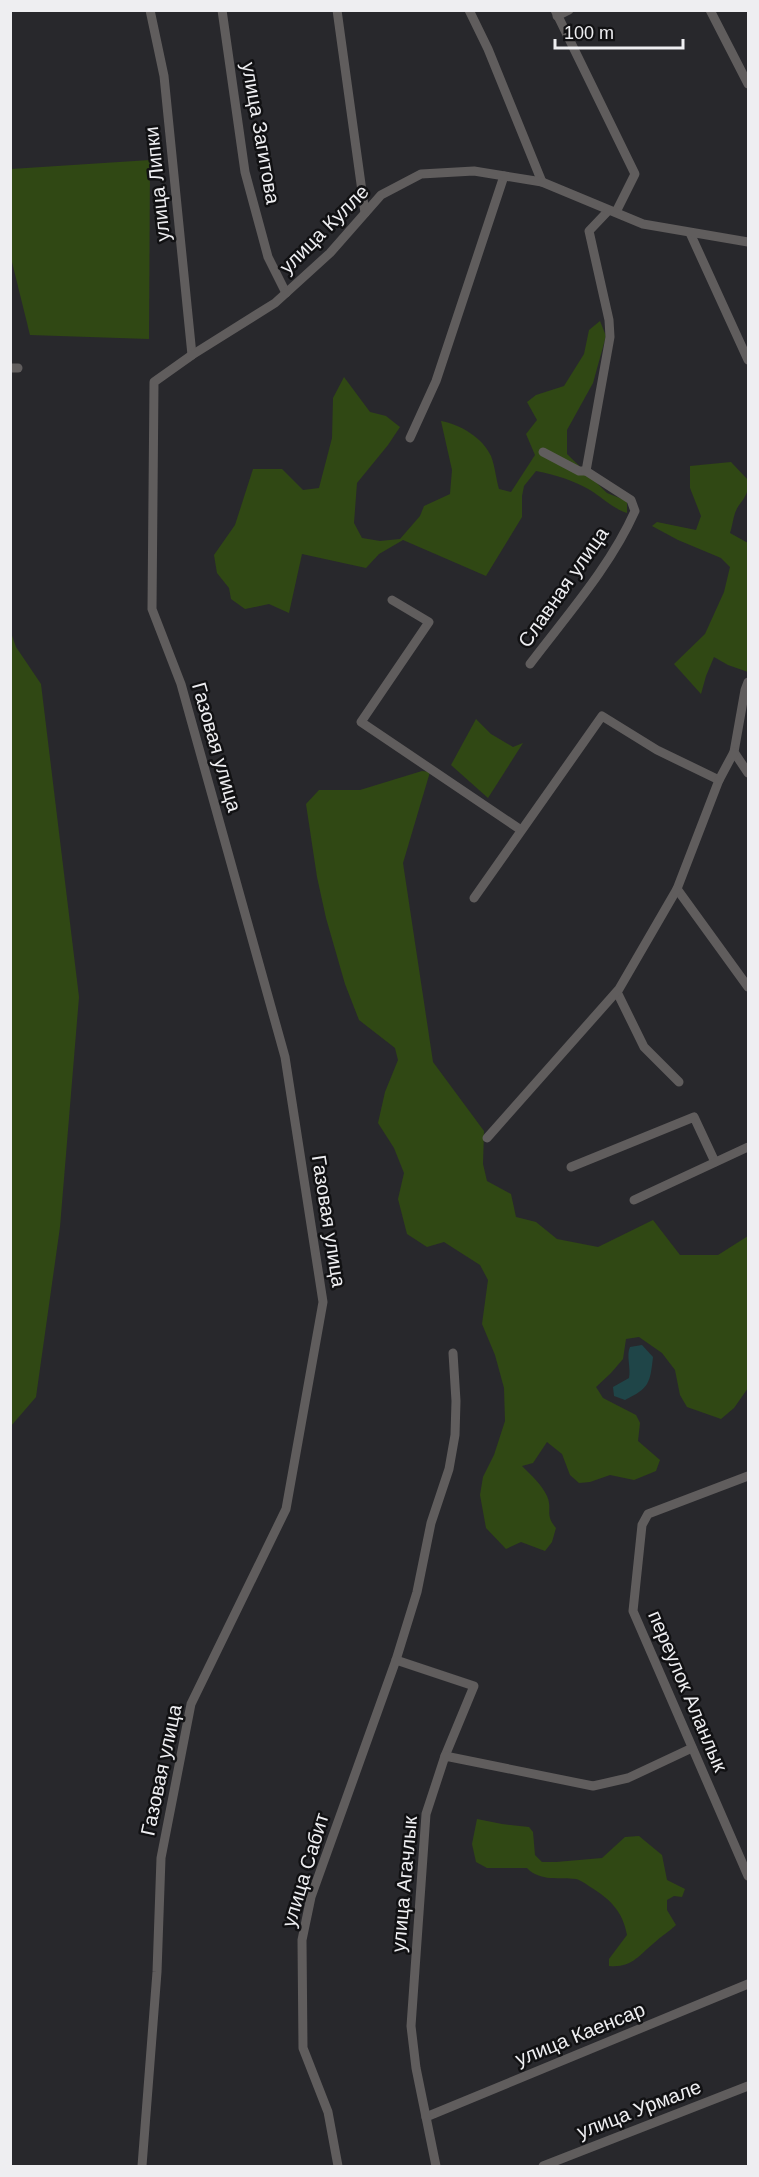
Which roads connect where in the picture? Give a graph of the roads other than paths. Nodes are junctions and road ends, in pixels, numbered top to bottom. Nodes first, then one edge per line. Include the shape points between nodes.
1 (150, 10) edge
2 (222, 10) edge
3 (337, 10) edge
4 (469, 10) edge
5 (569, 10) edge
6 (710, 10) edge
7 (556, 13) edge
8 (748, 84) edge
9 (504, 176) junction
10 (542, 182) junction
11 (612, 212) junction
12 (365, 213) junction
13 (690, 233) junction
14 (748, 242) edge
15 (286, 293) junction
16 (192, 354) junction
17 (748, 360) edge
18 (154, 382) joint
19 (410, 438) dead end
20 (543, 452) dead end
21 (586, 471) junction
22 (392, 600) dead end
23 (530, 664) dead end
24 (748, 682) edge
25 (734, 752) junction
26 (748, 773) edge
27 (719, 780) junction
28 (521, 830) junction
29 (677, 889) junction
30 (474, 898) dead end
31 (748, 987) edge
32 (617, 992) junction
33 (679, 1082) dead end
34 (487, 1138) dead end
35 (748, 1147) edge
36 (715, 1162) junction
37 (572, 1167) dead end
38 (633, 1200) dead end
39 (453, 1353) dead end
40 (748, 1476) edge
41 (396, 1660) junction
42 (692, 1748) junction
43 (445, 1756) junction
44 (748, 1876) edge
45 (748, 1984) edge
46 (748, 2086) edge
47 (426, 2117) junction
48 (142, 2166) edge
49 (338, 2166) edge
50 (436, 2166) edge
51 (543, 2166) edge

1 - 16 street, улица Липки via 164,76
2 - 15 street, улица Загитова via 245,172 268,257
3 - 12 street
4 - 10 street
5 - 7 street
6 - 8 street
7 - 11 street via 634,174
9 - 10 street, улица Кулле
9 - 12 street, улица Кулле via 474,171 421,174 381,195
9 - 19 street via 436,381
10 - 11 street, улица Кулле
11 - 13 street, улица Кулле via 643,224
11 - 21 street via 589,231 610,337
12 - 15 street, улица Кулле via 330,253
13 - 14 street, улица Кулле
13 - 17 street
15 - 16 street, улица Кулле
16 - 18 street, улица Кулле
18 - 48 street, Газовая улица via 152,609 181,684 285,1057 323,1302 286,1509 191,1704 161,1858 157,1972
20 - 21 street, Славная улица
21 - 23 street, Славная улица via 631,500 634,511 595,579
22 - 28 street via 429,622 361,722
24 - 25 street
25 - 26 street
25 - 27 street
27 - 28 street via 657,750 602,716
27 - 29 street
28 - 30 street
29 - 31 street
29 - 32 street
32 - 33 street via 644,1047
32 - 34 street
35 - 36 street
36 - 37 street via 694,1117
36 - 38 street
39 - 41 street, улица Сабит via 455,1435 449,1469
40 - 42 street, переулок Аланлык via 648,1514 643,1521 633,1611
41 - 43 street, улица Агачлык via 474,1686
41 - 49 street, улица Сабит via 311,1897 302,1940 303,2048 328,2112
42 - 43 street via 628,1778 593,1786
42 - 44 street, переулок Аланлык
43 - 47 street, улица Агачлык via 426,1814 411,2026
45 - 47 street, улица Каенсар
46 - 51 street, улица Урмале
47 - 50 street, улица Агачлык

